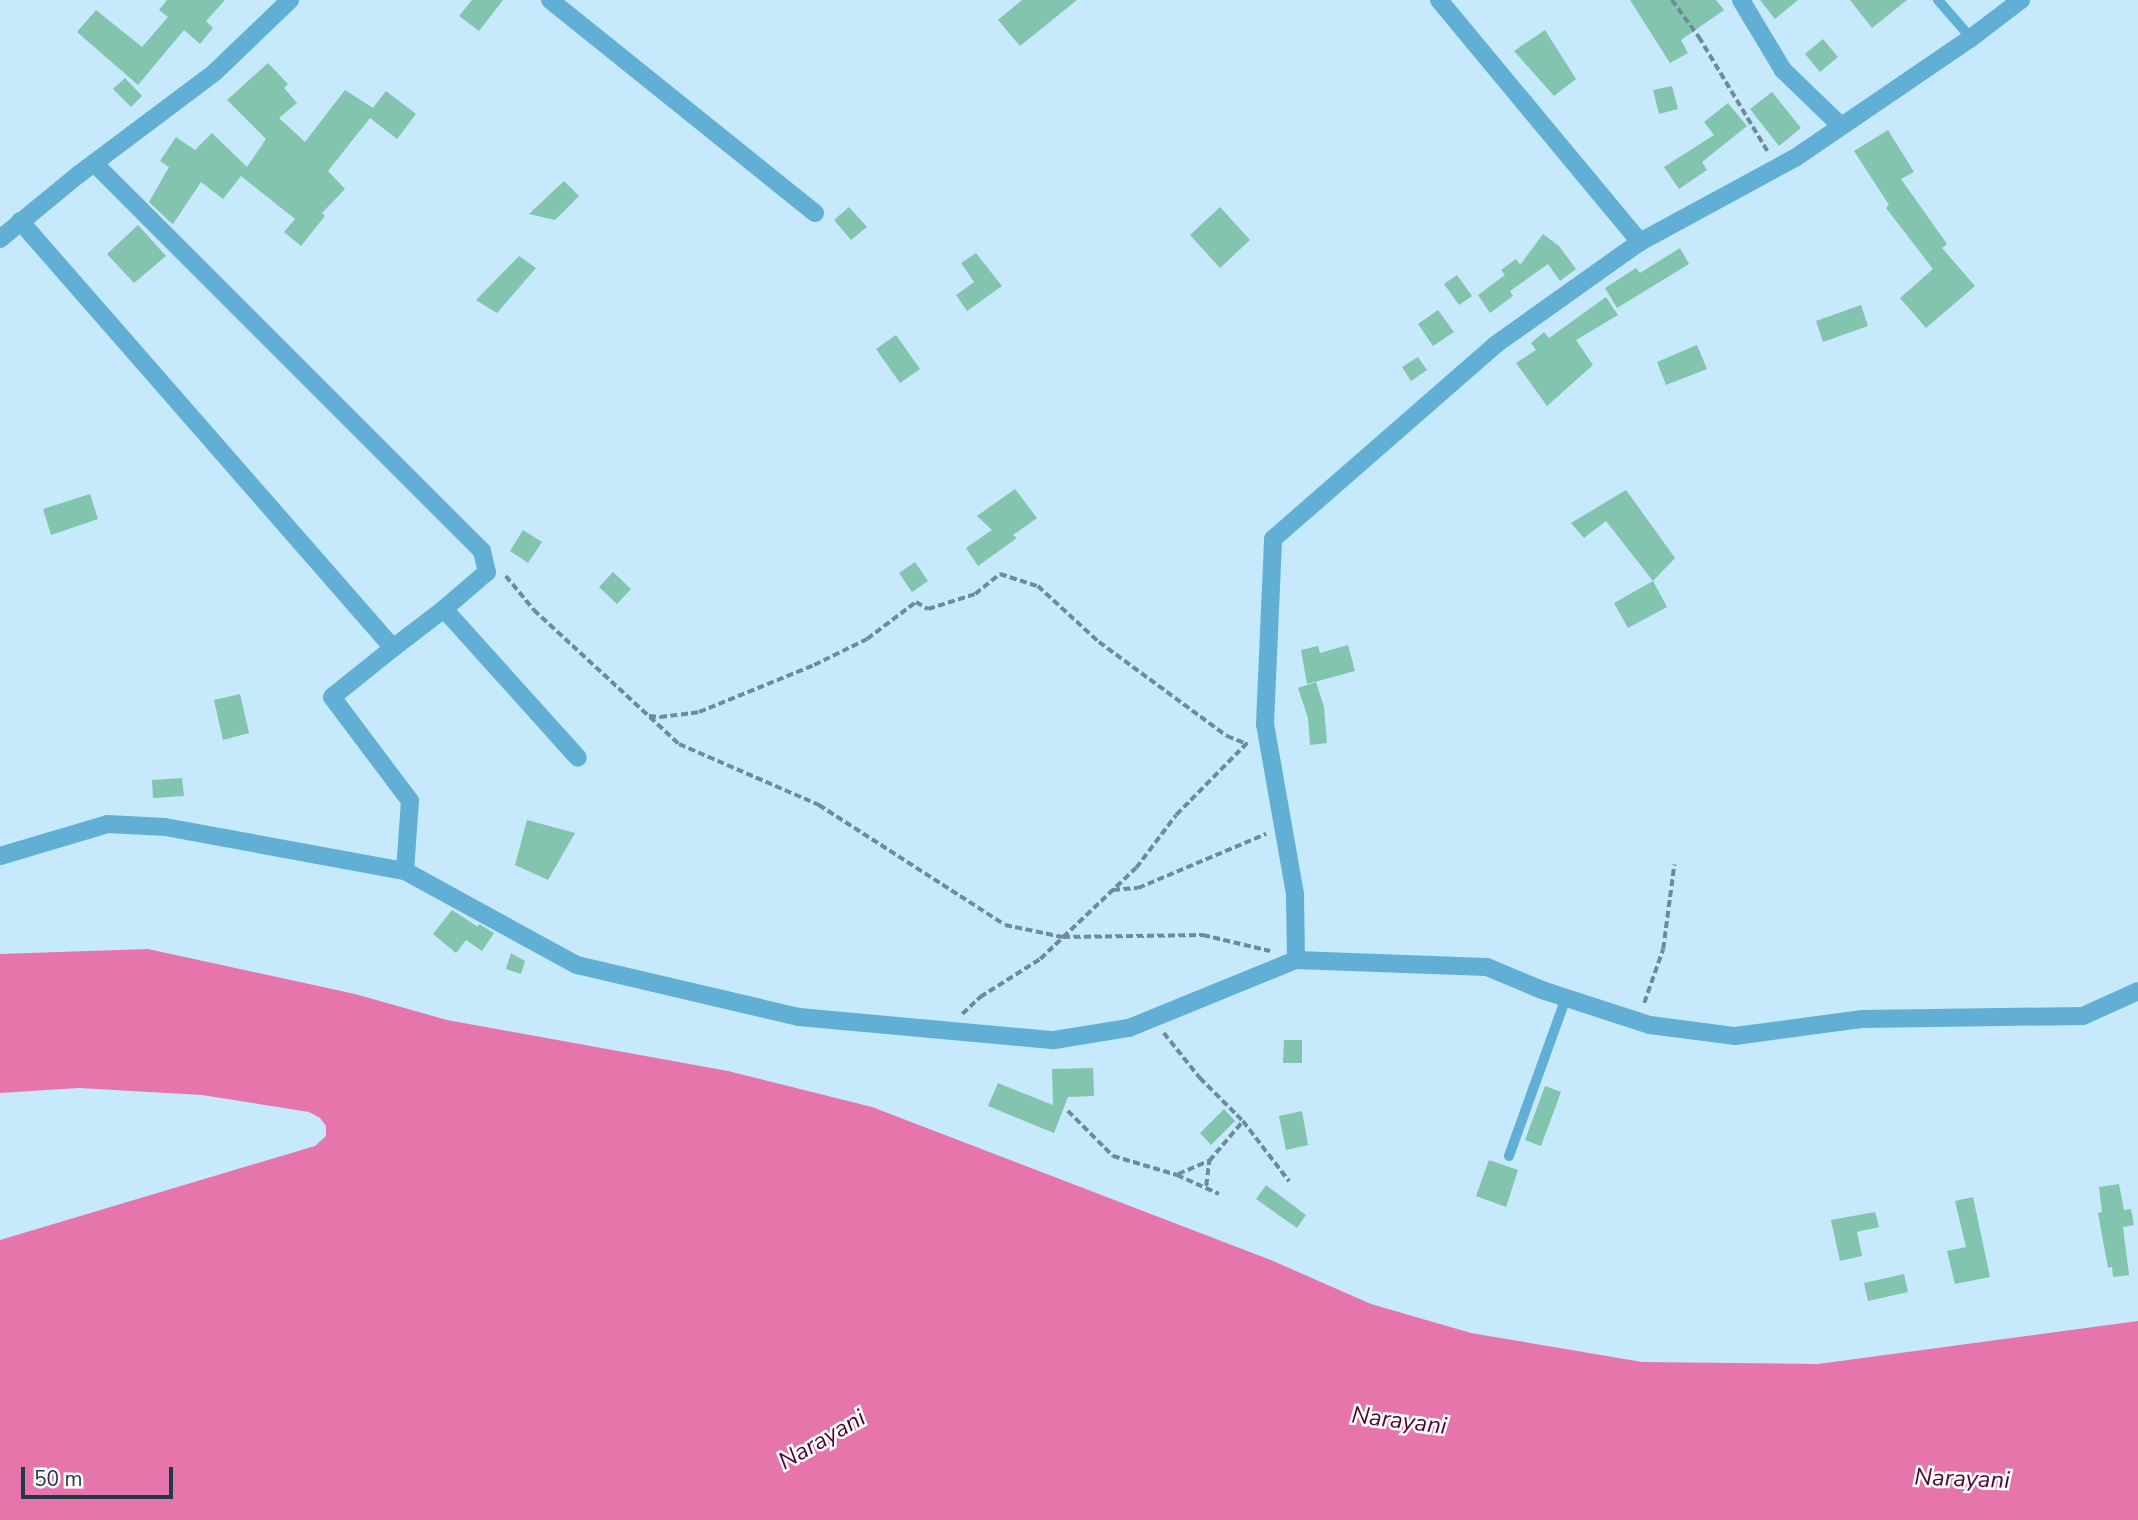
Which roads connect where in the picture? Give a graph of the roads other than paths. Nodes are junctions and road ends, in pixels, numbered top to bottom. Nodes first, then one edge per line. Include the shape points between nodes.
1 (290, 0) edge
2 (550, 0) edge
3 (1439, 0) edge
4 (1741, 0) edge
5 (1938, 0) edge
6 (2021, 0) edge
7 (1971, 38) junction
8 (1841, 126) junction
9 (94, 163) junction
10 (815, 213) dead end
11 (20, 222) junction
12 (0, 239) edge
13 (1640, 242) junction
14 (444, 609) junction
15 (393, 648) junction
16 (578, 758) dead end
17 (0, 856) edge
18 (405, 871) junction
19 (1296, 960) junction
20 (2138, 991) edge
21 (1566, 998) junction
22 (1509, 1156) dead end

1 - 9 street via 215,72
2 - 10 street
3 - 13 street
4 - 8 street via 1783,71
5 - 7 lane
6 - 7 street
7 - 8 street
8 - 13 street via 1777,168
9 - 11 street
9 - 14 street via 482,551 487,572
11 - 12 street
11 - 15 street
13 - 19 street via 1495,345 1273,538 1265,724 1295,894
14 - 15 street
14 - 16 street
15 - 18 street via 332,697 410,801
17 - 18 street via 108,824 165,827
18 - 19 street via 577,965 799,1017 1054,1040 1129,1028
19 - 21 street via 1487,967
20 - 21 street via 2083,1016 1863,1019 1735,1036 1650,1025
21 - 22 lane

